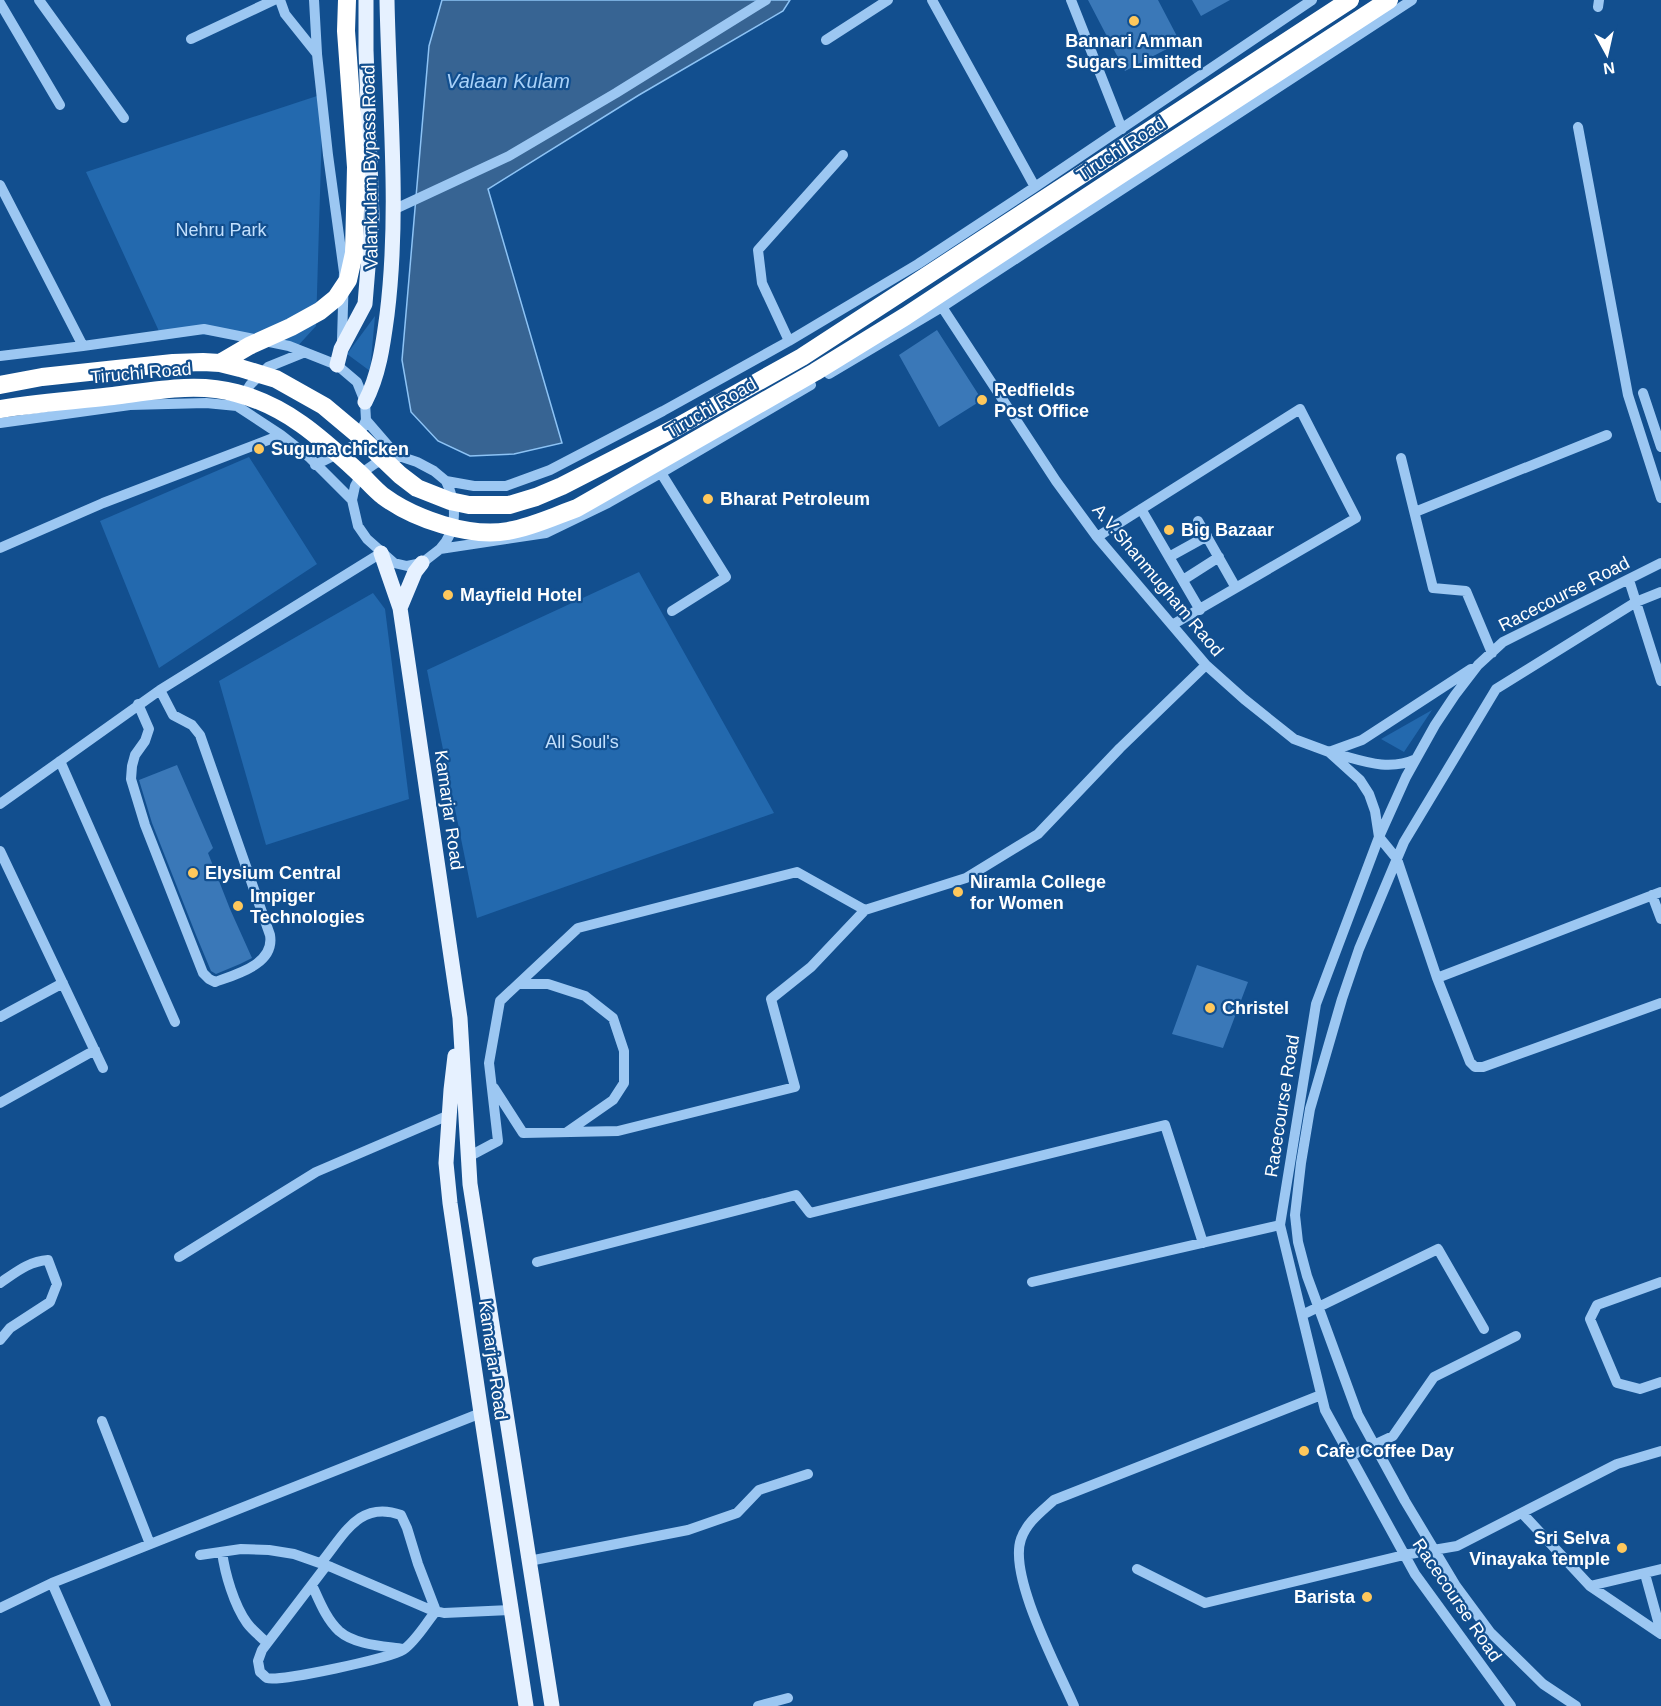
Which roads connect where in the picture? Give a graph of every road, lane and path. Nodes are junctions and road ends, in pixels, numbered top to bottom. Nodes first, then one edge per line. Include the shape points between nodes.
1 (39, 0) edge
2 (274, 0) edge
3 (280, 0) edge
4 (314, 0) edge
5 (347, 0) edge
6 (366, 0) edge
7 (387, 0) edge
8 (766, 0) edge
9 (888, 0) edge
10 (932, 0) edge
11 (1071, 0) edge
12 (1312, 0) edge
13 (1339, 0) edge
14 (1350, 0) edge
15 (1389, 0) edge
16 (1412, 0) edge
17 (0, 3) edge
18 (1362, 34) junction
19 (191, 39) dead end
20 (826, 40) dead end
21 (317, 54) junction
22 (60, 105) dead end
23 (124, 118) dead end
24 (1578, 127) dead end
25 (1122, 129) junction
26 (843, 155) dead end
27 (0, 185) edge
28 (1035, 187) junction
29 (393, 210) junction
30 (942, 307) junction
31 (789, 341) junction
32 (84, 346) junction
33 (341, 349) junction
34 (305, 352) junction
35 (0, 356) edge
36 (220, 363) junction
37 (337, 365) junction
38 (0, 385) edge
39 (1643, 393) dead end
40 (365, 402) junction
41 (237, 406) junction
42 (0, 409) edge
43 (366, 420) junction
44 (0, 423) edge
45 (281, 435) junction
46 (1607, 435) dead end
47 (1661, 447) edge
48 (398, 457) junction
49 (1401, 458) dead end
50 (315, 465) junction
51 (661, 473) junction
52 (446, 481) junction
53 (1661, 498) edge
54 (352, 500) junction
55 (1141, 509) junction
56 (1415, 512) junction
57 (1198, 521) dead end
58 (1207, 536) junction
59 (1097, 537) junction
60 (0, 548) edge
61 (440, 549) junction
62 (381, 553) junction
63 (1169, 557) junction
64 (1219, 557) junction
65 (422, 563) junction
66 (1661, 563) edge
67 (1183, 580) junction
68 (1629, 580) junction
69 (1236, 588) junction
70 (1661, 592) edge
71 (1636, 602) junction
72 (400, 608) junction
73 (1200, 610) junction
74 (672, 611) dead end
75 (1172, 625) junction
76 (1492, 653) junction
77 (1206, 665) junction
78 (1478, 665) junction
79 (1661, 681) edge
80 (160, 690) junction
81 (138, 704) junction
82 (1329, 752) junction
83 (1416, 759) junction
84 (60, 761) junction
85 (0, 804) edge
86 (1379, 837) junction
87 (0, 851) edge
88 (1397, 859) junction
89 (1657, 894) edge
90 (865, 910) junction
91 (1661, 920) edge
92 (1437, 978) junction
93 (63, 983) junction
94 (519, 984) junction
95 (1661, 1003) edge
96 (0, 1017) edge
97 (460, 1018) junction
98 (175, 1022) dead end
99 (95, 1050) junction
100 (104, 1068) dead end
101 (492, 1085) junction
102 (0, 1103) edge
103 (449, 1115) junction
104 (567, 1132) junction
105 (468, 1157) junction
106 (1280, 1225) junction
107 (1203, 1243) junction
108 (179, 1257) dead end
109 (537, 1262) dead end
110 (1032, 1282) dead end
111 (1661, 1282) edge
112 (0, 1283) edge
113 (1318, 1307) junction
114 (1302, 1315) junction
115 (1484, 1329) dead end
116 (2, 1333) edge
117 (1516, 1336) dead end
118 (1661, 1382) edge
119 (1321, 1395) junction
120 (481, 1413) junction
121 (102, 1421) dead end
122 (1374, 1445) junction
123 (1661, 1451) edge
124 (1350, 1456) junction
125 (808, 1474) dead end
126 (1522, 1513) junction
127 (150, 1544) junction
128 (1434, 1549) junction
129 (222, 1552) junction
130 (200, 1554) dead end
131 (1404, 1555) junction
132 (529, 1561) junction
133 (324, 1564) junction
134 (1137, 1569) dead end
135 (1661, 1569) edge
136 (1645, 1574) junction
137 (52, 1584) junction
138 (312, 1585) junction
139 (1590, 1586) junction
140 (0, 1608) edge
141 (511, 1610) junction
142 (436, 1611) junction
143 (1661, 1633) edge
144 (267, 1643) junction
145 (404, 1649) junction
146 (788, 1698) dead end
147 (106, 1706) edge
148 (526, 1706) edge
149 (552, 1706) edge
150 (758, 1706) edge
151 (1074, 1706) edge
152 (1511, 1706) edge
153 (1576, 1706) edge

1 - 23 street
2 - 19 street
3 - 21 street via 285,14
4 - 21 street
5 - 36 highway, bridge via 356,167 354,253 348,280 336,298 320,311
6 - 33 main road, Valankulam Bypass Road via 372,218 365,304
7 - 29 main road, Valankulam Bypass Road
8 - 29 street via 509,156
9 - 20 street
10 - 28 street
11 - 25 street
12 - 25 street, Tiruchi Road
13 - 18 street
14 - 36 highway, Tiruchi Road, bridge via 802,357 677,427 536,497 508,505 469,505 417,488 324,406 276,380
15 - 42 highway, Tiruchi Road, bridge via 815,372 577,508 508,532 452,527 397,505 304,425 271,405 235,392 173,389
16 - 18 street
17 - 22 street
18 - 30 street
21 - 33 street via 344,272
24 - 53 street via 1628,395
25 - 28 street, Tiruchi Road
26 - 31 street via 758,250 762,283
27 - 32 street
28 - 31 street, Tiruchi Road via 918,264
29 - 40 main road, Valankulam Bypass Road via 390,288 382,352 374,385
30 - 51 street
30 - 59 street, A.V.Shanmugham Raod
31 - 52 street, Tiruchi Road via 550,470 506,486
32 - 34 street via 204,329
32 - 35 street
33 - 37 main road, Valankulam Bypass Road
34 - 37 street
34 - 41 street via 268,367
36 - 38 highway, Tiruchi Road, bridge via 173,363
37 - 40 street via 357,382
39 - 47 street
40 - 43 street
41 - 44 street via 130,405
41 - 45 street
43 - 48 street
43 - 50 street via 355,445
45 - 50 street
45 - 60 street via 103,503
46 - 56 street
48 - 52 street, Tiruchi Road via 417,462
48 - 54 street via 363,472
49 - 56 street
50 - 54 street
51 - 61 street via 546,533
51 - 74 street via 726,577
52 - 61 street via 452,493 454,518 448,540
54 - 62 street via 358,526
55 - 59 street
55 - 63 street
55 - 69 street via 1300,409 1356,518
56 - 76 street via 1434,588 1466,591
57 - 58 street
58 - 63 street
58 - 64 street
59 - 75 street, A.V.Shanmugham Raod
61 - 65 street
62 - 65 street via 394,563
62 - 72 main road, Kamarjar Road
62 - 80 street
63 - 67 street
64 - 67 street
64 - 69 street
65 - 72 main road
66 - 68 street, Racecourse Road
67 - 73 street
68 - 71 street
68 - 76 street, Racecourse Road via 1503,642
69 - 73 street
70 - 71 street
71 - 79 street
71 - 88 street via 1496,689
72 - 97 main road, Kamarjar Road
73 - 75 street
75 - 77 street, A.V.Shanmugham Raod
76 - 78 street, Racecourse Road
77 - 82 street, A.V.Shanmugham Raod via 1294,739
77 - 90 street via 1120,747 1038,834 966,878
78 - 82 street via 1362,740
78 - 83 street, Racecourse Road
80 - 81 street
80 - 81 street via 173,715 192,725 200,735 272,944 262,960 215,982 204,973 145,825 131,779 135,755 148,729
81 - 84 street
82 - 83 street via 1377,765 1393,766
82 - 86 street, A.V.Shanmugham Raod via 1360,780 1369,794
83 - 86 street, Racecourse Road
84 - 85 street
84 - 98 street
86 - 88 street
86 - 106 street, Racecourse Road via 1316,1004
87 - 93 street
88 - 92 street
88 - 113 street via 1359,949 1310,1109 1295,1215 1298,1242
89 - 91 street
89 - 92 street
90 - 94 street via 797,872 578,928
90 - 104 street via 811,967 771,999 795,1087 618,1131
92 - 95 street via 1475,1067
93 - 96 street
93 - 99 street
94 - 101 street via 500,1001 489,1063
94 - 104 street via 548,984 585,996 613,1018 624,1051 624,1083 613,1100
97 - 103 main road, Kamarjar Road
97 - 105 main road, Kamarjar Road
99 - 100 street
99 - 102 street
101 - 104 street via 523,1133
101 - 105 street via 498,1141
103 - 108 street via 316,1172
103 - 120 main road, Kamarjar Road via 446,1163 450,1203
105 - 132 main road, Kamarjar Road
106 - 107 street
106 - 114 street, Racecourse Road
107 - 109 street via 1165,1125 810,1213 796,1195
107 - 110 street
111 - 118 street via 1597,1305 1590,1319 1617,1383 1640,1389
112 - 116 street via 38,1261 48,1260 57,1284 50,1302
113 - 114 street
113 - 115 street via 1438,1249
113 - 122 street via 1358,1415
114 - 119 street, Racecourse Road
117 - 122 street via 1434,1377 1393,1436
119 - 124 street, Racecourse Road
119 - 151 street via 1054,1500 1033,1518 1021,1540 1018,1563 1030,1607
120 - 127 street
120 - 141 main road, Kamarjar Road
121 - 127 street
122 - 124 street
122 - 128 street
123 - 126 street via 1617,1464
124 - 131 street, Racecourse Road
125 - 132 street via 759,1490 737,1513 688,1530
126 - 128 street via 1457,1546
126 - 139 street
127 - 137 street
128 - 131 street
128 - 153 street via 1490,1632 1543,1684
129 - 130 street
129 - 133 street via 269,1550
129 - 144 street via 247,1623
131 - 134 street via 1204,1603
131 - 152 street, Racecourse Road
132 - 149 main road, Kamarjar Road
133 - 138 street
133 - 142 street
133 - 142 street via 358,1518 375,1511 401,1515
135 - 136 street
136 - 139 street
136 - 143 street
137 - 140 street
137 - 147 street
138 - 144 street
138 - 145 street via 326,1615 339,1631 368,1643
139 - 143 street
141 - 142 street
141 - 148 main road, Kamarjar Road
142 - 145 street
144 - 145 street via 258,1660 260,1672 267,1678 375,1660
146 - 150 street

